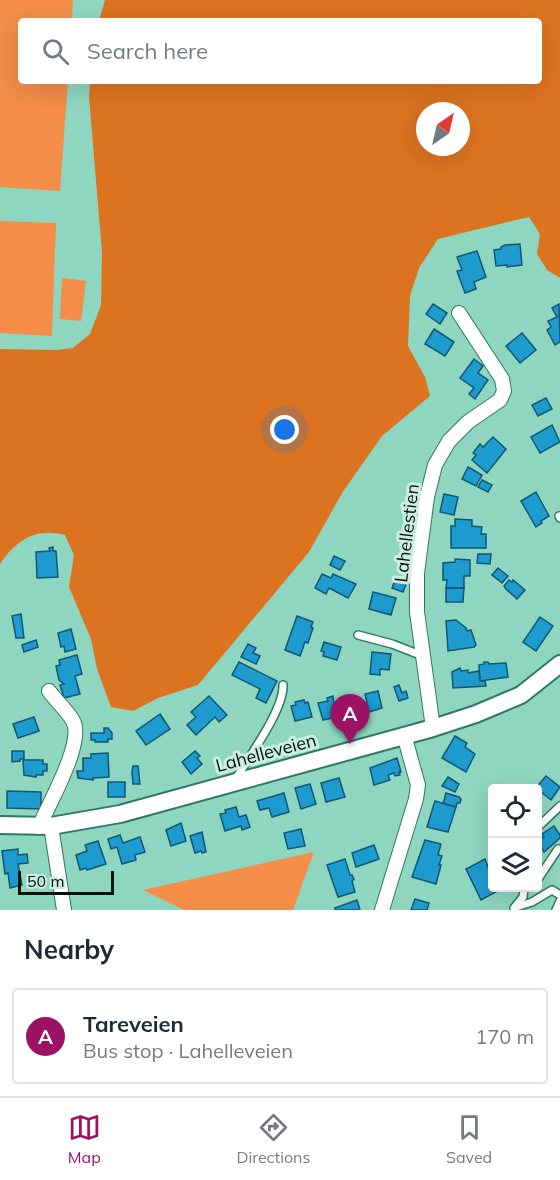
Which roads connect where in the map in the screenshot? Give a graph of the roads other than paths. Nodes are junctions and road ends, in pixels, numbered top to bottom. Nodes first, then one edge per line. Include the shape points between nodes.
1 (459, 313) dead end
2 (358, 635) dead end
3 (423, 656) junction
4 (560, 664) edge
5 (283, 685) dead end
6 (49, 691) dead end
7 (433, 728) junction
8 (404, 735) junction
9 (233, 782) junction
10 (560, 806) edge
11 (542, 822) edge
12 (0, 825) edge
13 (45, 827) junction
14 (558, 849) dead end
15 (542, 872) edge
16 (523, 892) edge
17 (528, 892) edge
18 (560, 895) edge
19 (560, 901) edge
20 (514, 908) edge
21 (64, 910) edge
22 (382, 910) edge
23 (556, 910) edge

1 - 3 street, Lahellestien via 502,379 504,391 500,400 448,441 435,465 417,573
2 - 3 lane
3 - 7 street, Lahellestien
4 - 7 street, Lahelleveien via 521,695
5 - 9 lane via 270,721
6 - 13 street via 74,723 75,738
7 - 8 street, Lahelleveien
8 - 9 street, Lahelleveien
8 - 22 street via 418,786
9 - 13 street, Lahelleveien via 120,814
10 - 11 lane
12 - 13 street, Lahelleveien
13 - 21 street
14 - 15 lane
16 - 20 lane
17 - 20 lane
18 - 20 lane via 552,891
19 - 23 lane

